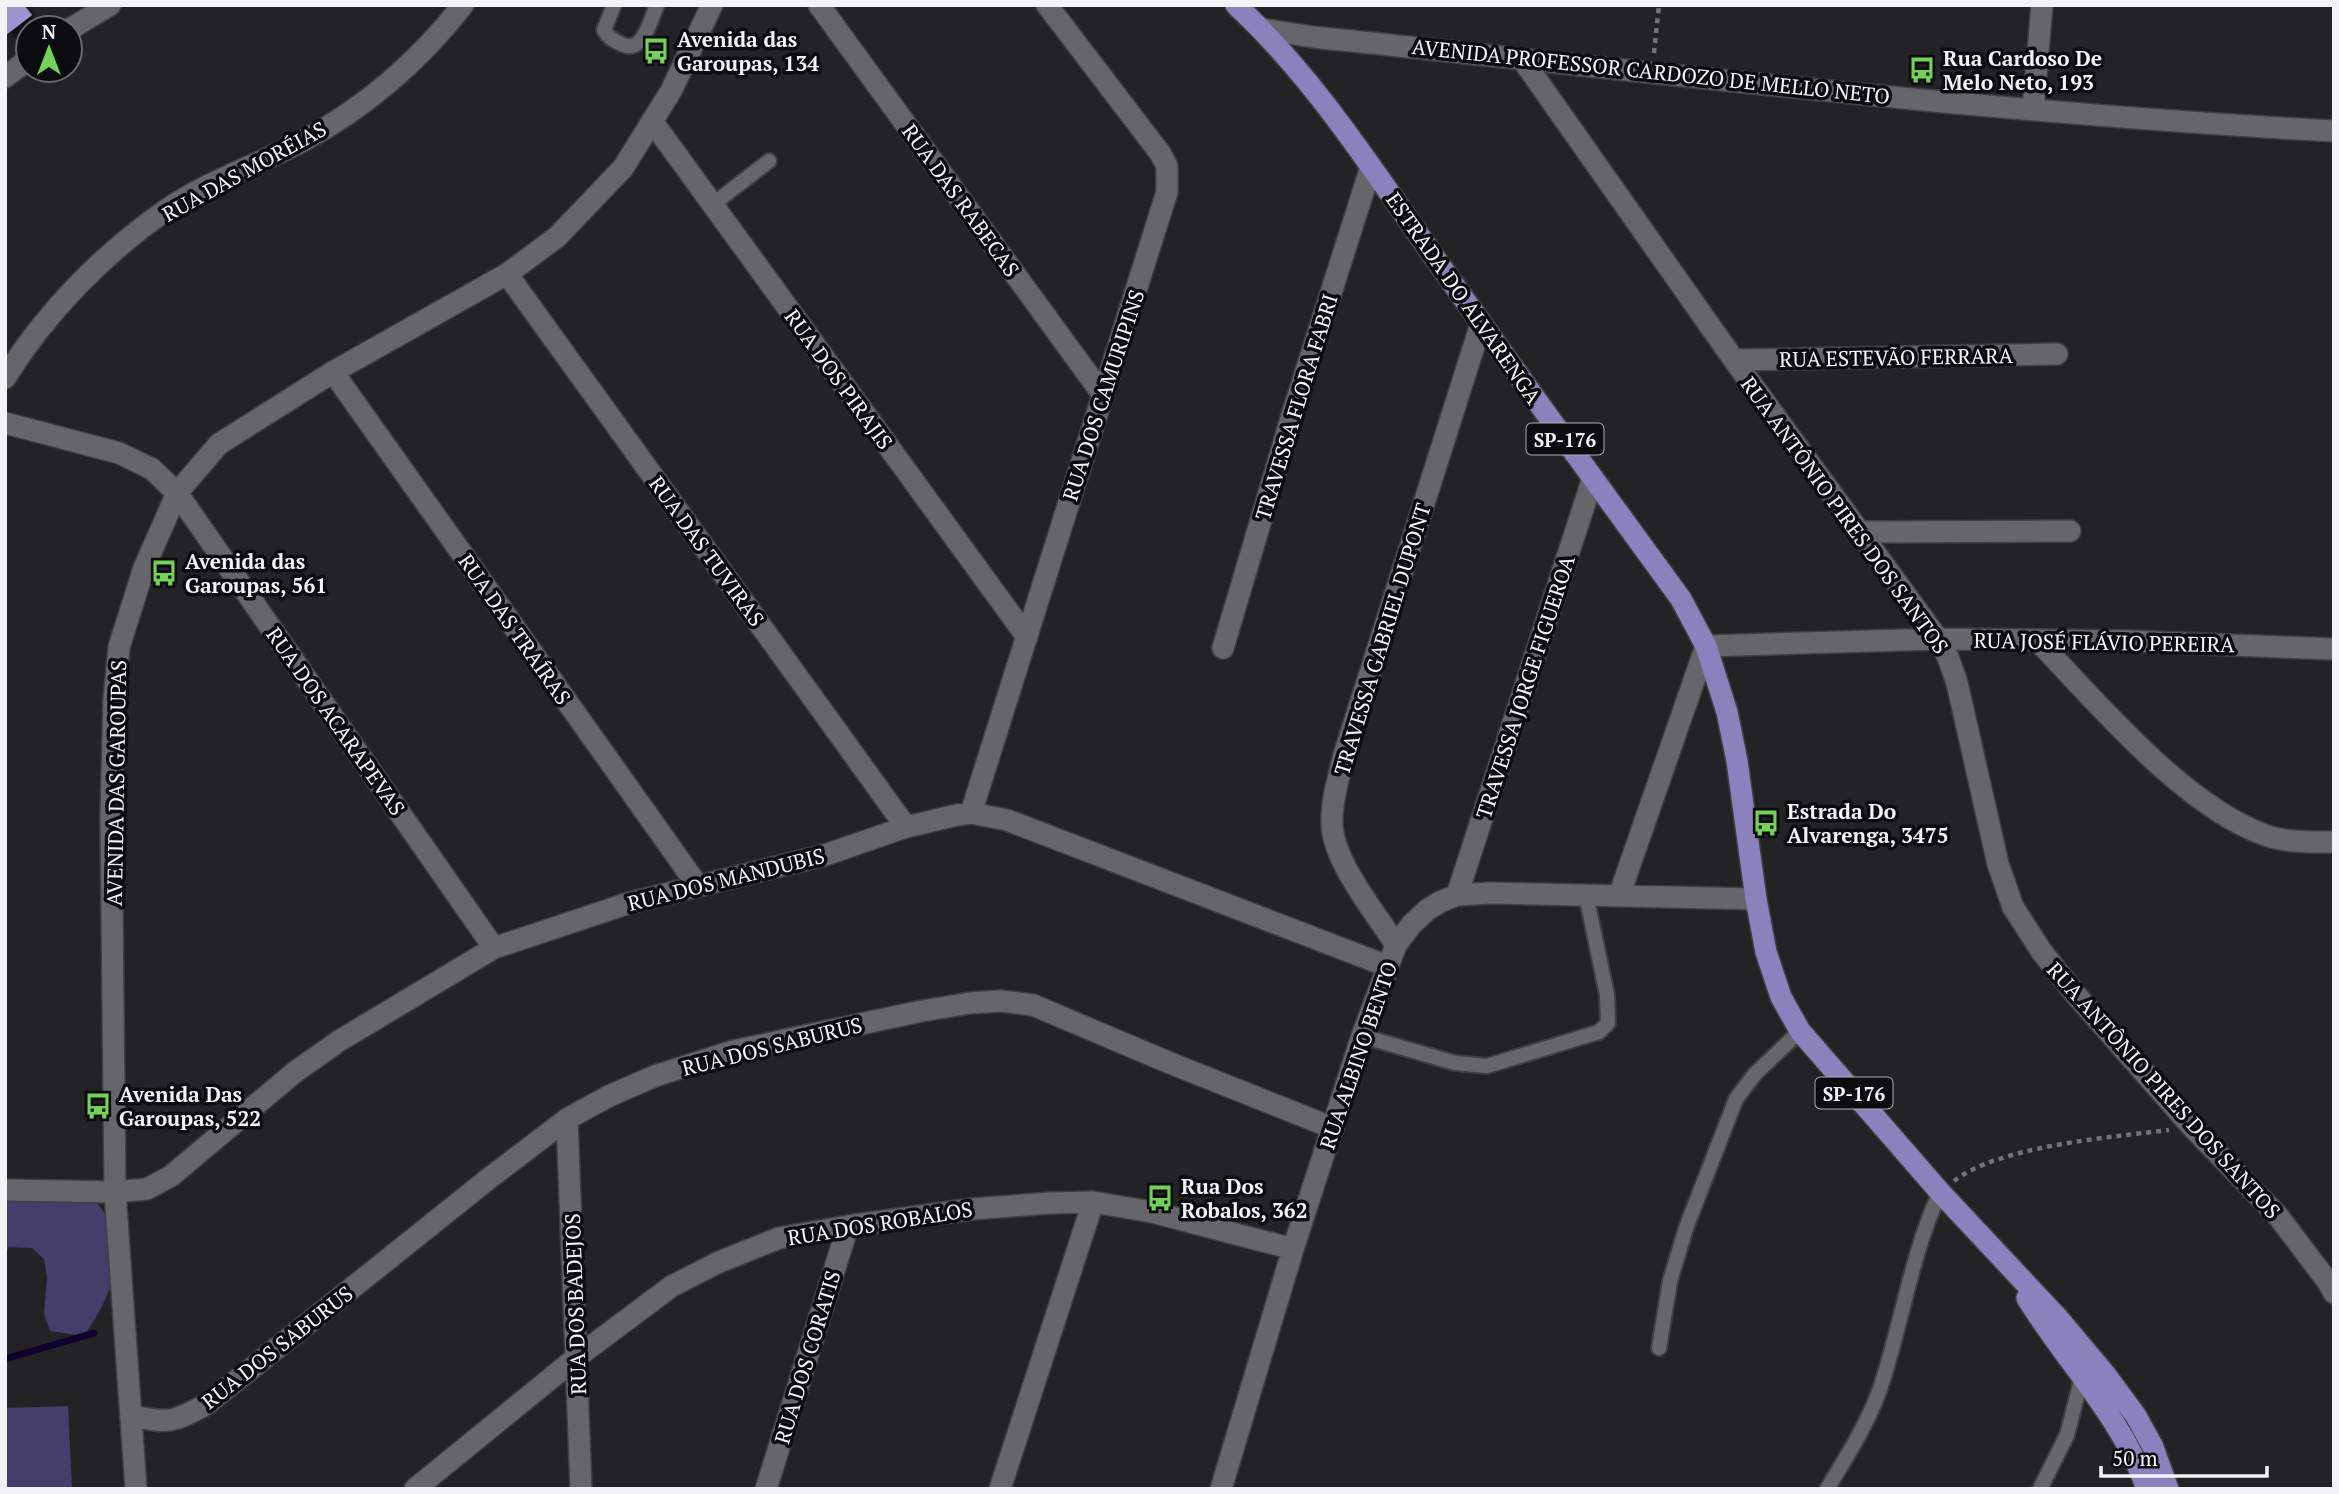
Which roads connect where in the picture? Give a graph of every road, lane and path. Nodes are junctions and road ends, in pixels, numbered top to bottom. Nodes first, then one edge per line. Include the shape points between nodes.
1 (110, 5) edge
2 (464, 5) edge
3 (614, 5) edge
4 (657, 5) edge
5 (712, 5) edge
6 (819, 5) edge
7 (1047, 5) edge
8 (1236, 5) edge
9 (1659, 5) edge
10 (2042, 5) edge
11 (84, 21) edge
12 (1262, 29) junction
13 (1522, 59) junction
14 (1652, 72) junction
15 (2033, 109) junction
16 (653, 121) junction
17 (2334, 131) edge
18 (769, 161) dead end
19 (1370, 167) junction
20 (712, 205) junction
21 (507, 274) junction
22 (1481, 324) junction
23 (2057, 354) dead end
24 (1734, 360) junction
25 (333, 372) junction
26 (5, 378) edge
27 (1103, 396) junction
28 (5, 423) edge
29 (1593, 478) junction
30 (177, 494) junction
31 (2070, 531) dead end
32 (1862, 532) junction
33 (1027, 637) junction
34 (1938, 639) junction
35 (2038, 640) junction
36 (1706, 646) junction
37 (1223, 648) dead end
38 (2334, 649) edge
39 (971, 813) junction
40 (906, 827) junction
41 (2334, 842) edge
42 (698, 886) junction
43 (1457, 895) junction
44 (1586, 895) junction
45 (1619, 896) junction
46 (1756, 899) junction
47 (1395, 945) junction
48 (494, 948) junction
49 (1387, 966) junction
50 (1800, 1031) junction
51 (1362, 1036) junction
52 (567, 1119) junction
53 (1333, 1128) junction
54 (2193, 1128) junction
55 (5, 1190) edge
56 (115, 1192) junction
57 (1940, 1192) junction
58 (1093, 1202) junction
59 (848, 1226) junction
60 (1293, 1249) junction
61 (2003, 1257) junction
62 (2334, 1293) edge
63 (1659, 1348) dead end
64 (577, 1357) junction
65 (2082, 1377) junction
66 (132, 1416) junction
67 (136, 1489) edge
68 (415, 1489) edge
69 (581, 1489) edge
70 (766, 1489) edge
71 (1000, 1489) edge
72 (1221, 1489) edge
73 (1827, 1489) edge
74 (2040, 1489) edge
75 (2147, 1489) edge
76 (2168, 1489) edge

1 - 11 street
2 - 26 street, RUA DAS MORÉIAS via 407,68 367,101 303,141 167,210 113,253 59,305
3 - 4 lane via 604,30 628,48 641,41
5 - 16 street, AVENIDA DAS GAROUPAS
6 - 27 street, RUA DAS RABECAS
7 - 27 street, RUA DOS CAMURIPINS via 1167,166 1167,192
8 - 12 main road, ESTRADA DO ALVARENGA / SP-176
9 - 14 path
10 - 15 street
12 - 13 street, AVENIDA PROFESSOR CARDOZO DE MELLO NETO
12 - 19 main road, ESTRADA DO ALVARENGA / SP-176
13 - 14 street, AVENIDA PROFESSOR CARDOZO DE MELLO NETO
13 - 24 street, RUA ANTÔNIO PIRES DOS SANTOS
14 - 15 street, AVENIDA PROFESSOR CARDOZO DE MELLO NETO
15 - 17 street, AVENIDA PROFESSOR CARDOZO DE MELLO NETO
16 - 20 street, RUA DOS PIRAJIS
16 - 21 street, AVENIDA DAS GAROUPAS via 623,168 556,237
18 - 20 lane
19 - 22 main road, ESTRADA DO ALVARENGA / SP-176
19 - 37 street, TRAVESSA FLORA FABRI
20 - 33 street, RUA DOS PIRAJIS
21 - 25 street, AVENIDA DAS GAROUPAS
21 - 40 street, RUA DAS TUVIRAS
22 - 29 main road, ESTRADA DO ALVARENGA / SP-176
22 - 47 street, TRAVESSA GABRIEL DUPONT via 1333,800 1331,822 1342,862
23 - 24 street, RUA ESTEVÃO FERRARA
24 - 32 street, RUA ANTÔNIO PIRES DOS SANTOS
25 - 30 street, AVENIDA DAS GAROUPAS via 219,444
25 - 42 street, RUA DAS TRAÍRAS
27 - 33 street, RUA DOS CAMURIPINS
28 - 30 street, RUA DOS ACARAPEVAS via 119,453 152,469
29 - 36 main road, ESTRADA DO ALVARENGA / SP-176 via 1681,599
29 - 43 street, TRAVESSA JORGE FIGUEROA
30 - 48 street, RUA DOS ACARAPEVAS
30 - 56 street, AVENIDA DAS GAROUPAS via 144,568 119,647 114,699
31 - 32 street
32 - 34 street, RUA ANTÔNIO PIRES DOS SANTOS
33 - 39 street, RUA DOS CAMURIPINS
34 - 35 street, RUA JOSÉ FLÁVIO PEREIRA
34 - 36 street, RUA JOSÉ FLÁVIO PEREIRA
34 - 54 street, RUA ANTÔNIO PIRES DOS SANTOS via 1957,683 1998,864 2014,907 2076,995
35 - 38 street, RUA JOSÉ FLÁVIO PEREIRA
35 - 41 street via 2143,750 2206,803 2267,836
36 - 45 street
36 - 46 main road, ESTRADA DO ALVARENGA / SP-176 via 1737,761
39 - 40 street, RUA DOS MANDUBIS
39 - 49 street, RUA DOS MANDUBIS via 1007,820
40 - 42 street, RUA DOS MANDUBIS via 825,855
42 - 48 street, RUA DOS MANDUBIS via 629,903
43 - 44 street, RUA ALBINO BENTO
43 - 47 street, RUA ALBINO BENTO via 1427,910
44 - 45 street, RUA ALBINO BENTO
44 - 51 lane via 1607,995 1608,1023 1599,1032 1487,1066 1455,1063
45 - 46 street, RUA ALBINO BENTO
46 - 50 main road, ESTRADA DO ALVARENGA / SP-176 via 1766,952 1781,997
47 - 49 street, RUA ALBINO BENTO
48 - 56 street, RUA DOS MANDUBIS via 295,1072 171,1176 147,1189
49 - 51 street, RUA ALBINO BENTO
50 - 57 main road, ESTRADA DO ALVARENGA / SP-176
50 - 63 lane via 1750,1079 1736,1099 1678,1255
51 - 53 street, RUA ALBINO BENTO
52 - 53 street, RUA DOS SABURUS via 655,1076 733,1051 922,1011 999,1001 1033,1005
52 - 64 street, RUA DOS BADEJOS
52 - 66 street, RUA DOS SABURUS via 207,1404 176,1421
53 - 60 street, RUA ALBINO BENTO
54 - 57 path via 2055,1146 2009,1157 1961,1175
54 - 62 street, RUA ANTÔNIO PIRES DOS SANTOS via 2278,1216
55 - 56 street, RUA DOS MANDUBIS
56 - 66 street, AVENIDA DAS GAROUPAS
57 - 61 main road, ESTRADA DO ALVARENGA / SP-176
57 - 73 lane via 1925,1226 1880,1388 1865,1426
58 - 59 street, RUA DOS ROBALOS via 972,1209
58 - 60 street, RUA DOS ROBALOS via 1152,1212
58 - 71 street
59 - 64 street, RUA DOS ROBALOS via 779,1238 717,1263 672,1286
59 - 70 street, RUA DOS CORATIS
60 - 72 street, RUA ALBINO BENTO
61 - 65 main road, ESTRADA DO ALVARENGA / SP-176
61 - 76 main road, ESTRADA DO ALVARENGA / SP-176 via 2059,1318 2136,1416
64 - 68 street, RUA DOS ROBALOS
64 - 69 street, RUA DOS BADEJOS
65 - 74 lane via 2067,1435
65 - 75 main road, ESTRADA DO ALVARENGA / SP-176 via 2123,1437
66 - 67 street, AVENIDA DAS GAROUPAS

